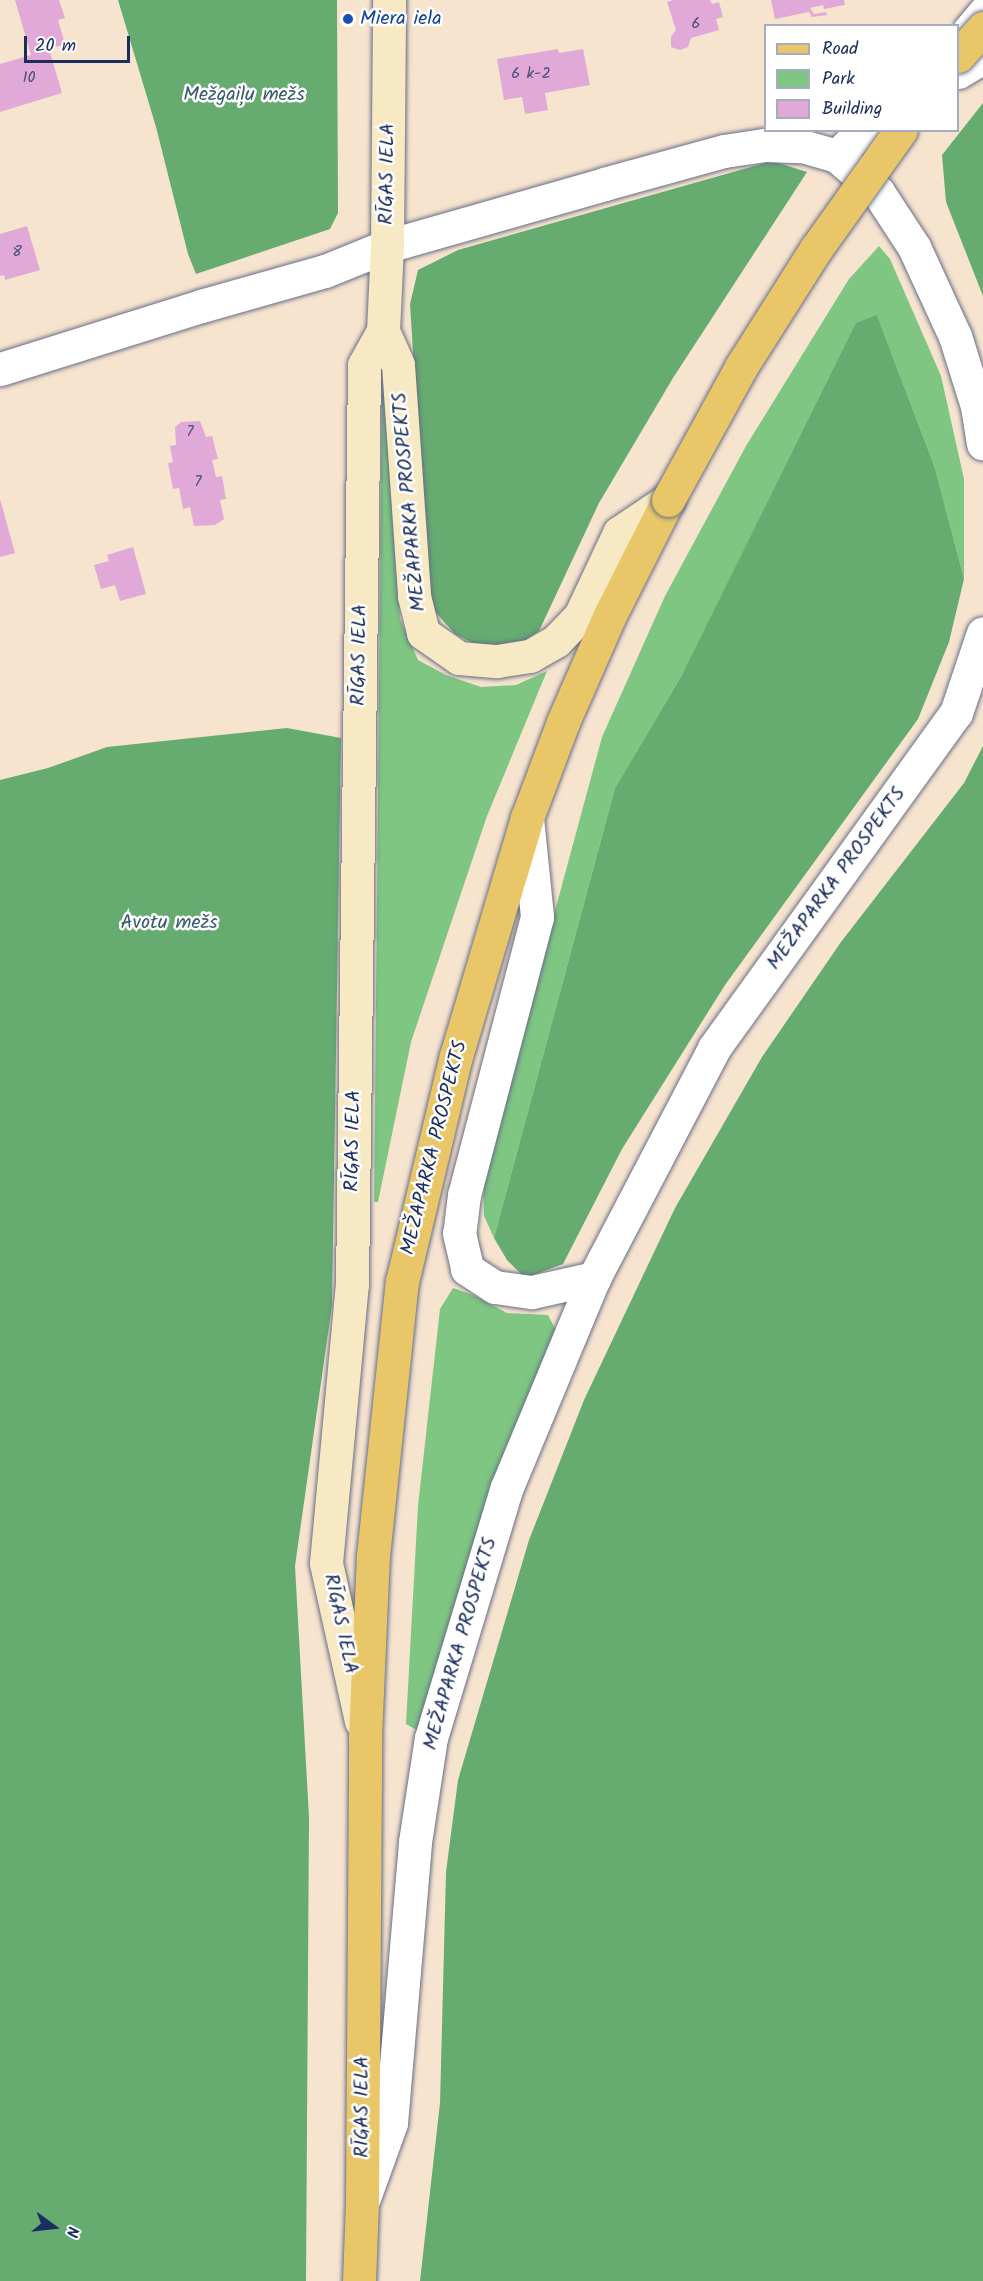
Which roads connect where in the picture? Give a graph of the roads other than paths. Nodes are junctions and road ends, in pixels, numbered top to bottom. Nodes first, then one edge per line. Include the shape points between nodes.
1 (389, 0) edge
2 (983, 2) edge
3 (968, 34) edge
4 (983, 57) edge
5 (959, 71) edge
6 (861, 132) edge
7 (900, 132) edge
8 (837, 156) junction
9 (387, 246) junction
10 (383, 331) junction
11 (0, 369) edge
12 (983, 444) edge
13 (668, 500) junction
14 (983, 633) edge
15 (527, 818) junction
16 (594, 1278) junction
17 (365, 1737) junction
18 (362, 2202) junction
19 (359, 2281) edge

1 - 9 street, RĪGAS IELA
2 - 3 lane
4 - 5 street
6 - 8 street
7 - 13 main road, MEŽAPARKA PROSPEKTS, bridge via 816,249 747,357
8 - 9 street via 801,146 764,145 724,151
8 - 12 street via 878,192 914,247 956,336
9 - 10 street, RĪGAS IELA
9 - 11 street via 325,271
10 - 13 street, MEŽAPARKA PROSPEKTS via 398,365 414,596 423,633 459,658 497,661 530,656 556,640 580,616 619,533
10 - 17 street, RĪGAS IELA via 364,365 352,1284 326,1563
13 - 15 main road, MEŽAPARKA PROSPEKTS via 596,647
14 - 16 street, MEŽAPARKA PROSPEKTS via 956,712 714,1048
15 - 16 street, MEŽAPARKA PROSPEKTS via 537,917 464,1195 459,1233 467,1269 495,1287 532,1292
15 - 17 main road, MEŽAPARKA PROSPEKTS via 456,1056 402,1282 374,1556
16 - 18 street, MEŽAPARKA PROSPEKTS via 507,1486 431,1738 415,1842 391,2123
17 - 18 main road, RĪGAS IELA
18 - 19 main road, RĪGAS IELA

